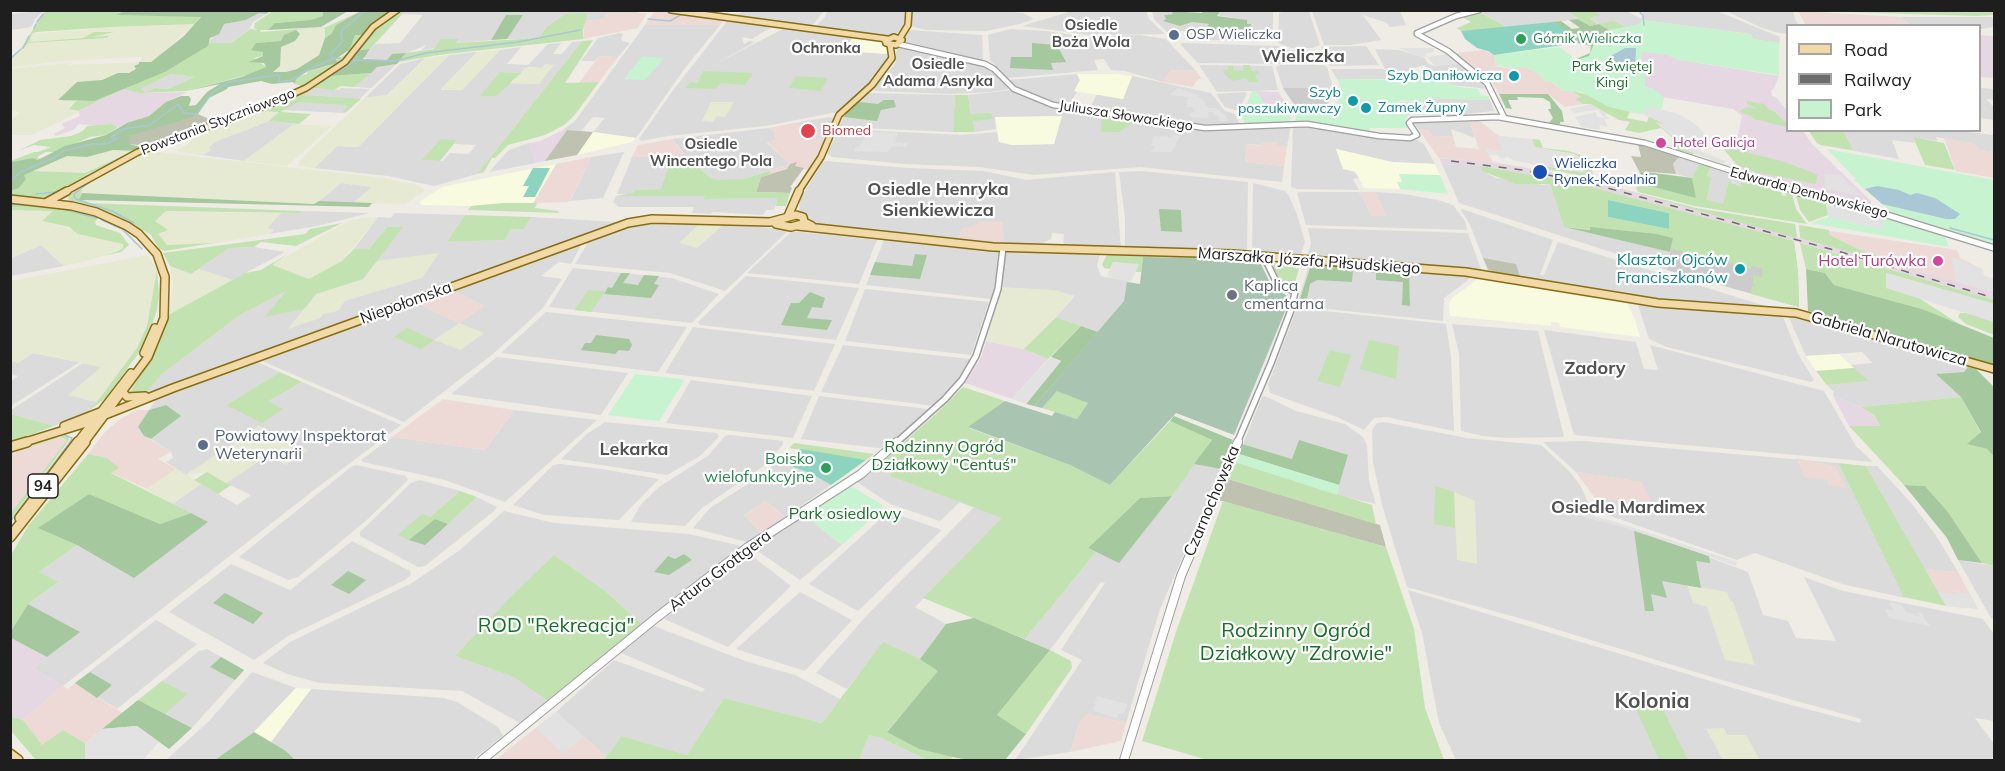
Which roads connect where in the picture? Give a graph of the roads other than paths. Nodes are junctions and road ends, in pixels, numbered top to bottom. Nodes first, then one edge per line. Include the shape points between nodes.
1 (397, 10) edge
2 (671, 10) edge
3 (909, 10) edge
4 (1479, 10) edge
5 (894, 41) junction
6 (1504, 117) junction
7 (1415, 137) joint
8 (87, 179) junction
9 (798, 192) junction
10 (10, 199) edge
11 (47, 202) junction
12 (72, 206) junction
13 (796, 215) junction
14 (784, 220) junction
15 (801, 224) junction
16 (1003, 248) junction
17 (1995, 248) edge
18 (1264, 256) junction
19 (165, 302) junction
20 (1782, 311) joint
21 (1995, 369) edge
22 (173, 388) junction
23 (123, 392) junction
24 (145, 396) junction
25 (112, 398) junction
26 (112, 408) junction
27 (103, 413) junction
28 (79, 420) junction
29 (94, 420) junction
30 (57, 433) junction
31 (77, 441) junction
32 (13, 446) edge
33 (10, 535) edge
34 (10, 754) edge
35 (18, 760) edge
36 (482, 760) edge
37 (1124, 760) edge

1 - 8 main road, Powstania Styczniowego via 373,27 345,62 313,84 268,105 148,148
2 - 5 main road
3 - 5 main road via 908,25
4 - 6 street via 1417,34 1448,51 1488,83
5 - 7 street, Juliusza Słowackiego via 985,64 1014,89 1062,107 1204,128 1307,124 1379,136
5 - 9 main road via 892,54 872,86 841,112 821,157
6 - 7 street, Edwarda Dembowskiego via 1411,120
6 - 17 street, Edwarda Dembowskiego via 1646,143 1776,187 1871,210
8 - 11 main road, Powstania Styczniowego
8 - 12 main road, Powstania Styczniowego via 66,196
9 - 13 main road
9 - 14 main road
10 - 11 main road, 94
11 - 12 main road, 94
12 - 19 main road, 94 via 118,221 149,244 165,277
13 - 14 main road
13 - 15 main road via 803,217
14 - 15 main road, Marszałka Józefa Piłsudskiego via 791,227
14 - 22 main road, Niepołomska via 640,220
15 - 16 main road, Marszałka Józefa Piłsudskiego via 834,231
16 - 18 main road, Marszałka Józefa Piłsudskiego
16 - 36 street, Artura Grottgera via 998,289 976,356 945,399 861,474 748,547
18 - 20 main road, Marszałka Józefa Piłsudskiego via 1466,272 1658,303
18 - 37 street, Czarnochowska via 1277,283 1295,292 1291,310 1181,576
19 - 23 main road, 94 via 164,318 154,344
19 - 25 main road, 94 via 147,347
20 - 21 main road, Gabriela Narutowicza
22 - 24 main road, Niepołomska
22 - 27 main road, Niepołomska
23 - 24 main road via 127,397
23 - 26 main road, 94
24 - 26 main road, Niepołomska
25 - 27 main road, 94
25 - 28 main road
26 - 27 main road, Niepołomska
27 - 28 main road, Niepołomska
27 - 29 main road, 94
27 - 33 main road, 94
28 - 32 main road, Niepołomska
29 - 30 main road, Niepołomska
29 - 31 main road, 94
30 - 31 main road via 76,432
30 - 32 main road, Niepołomska
31 - 33 main road, 94
34 - 35 main road

